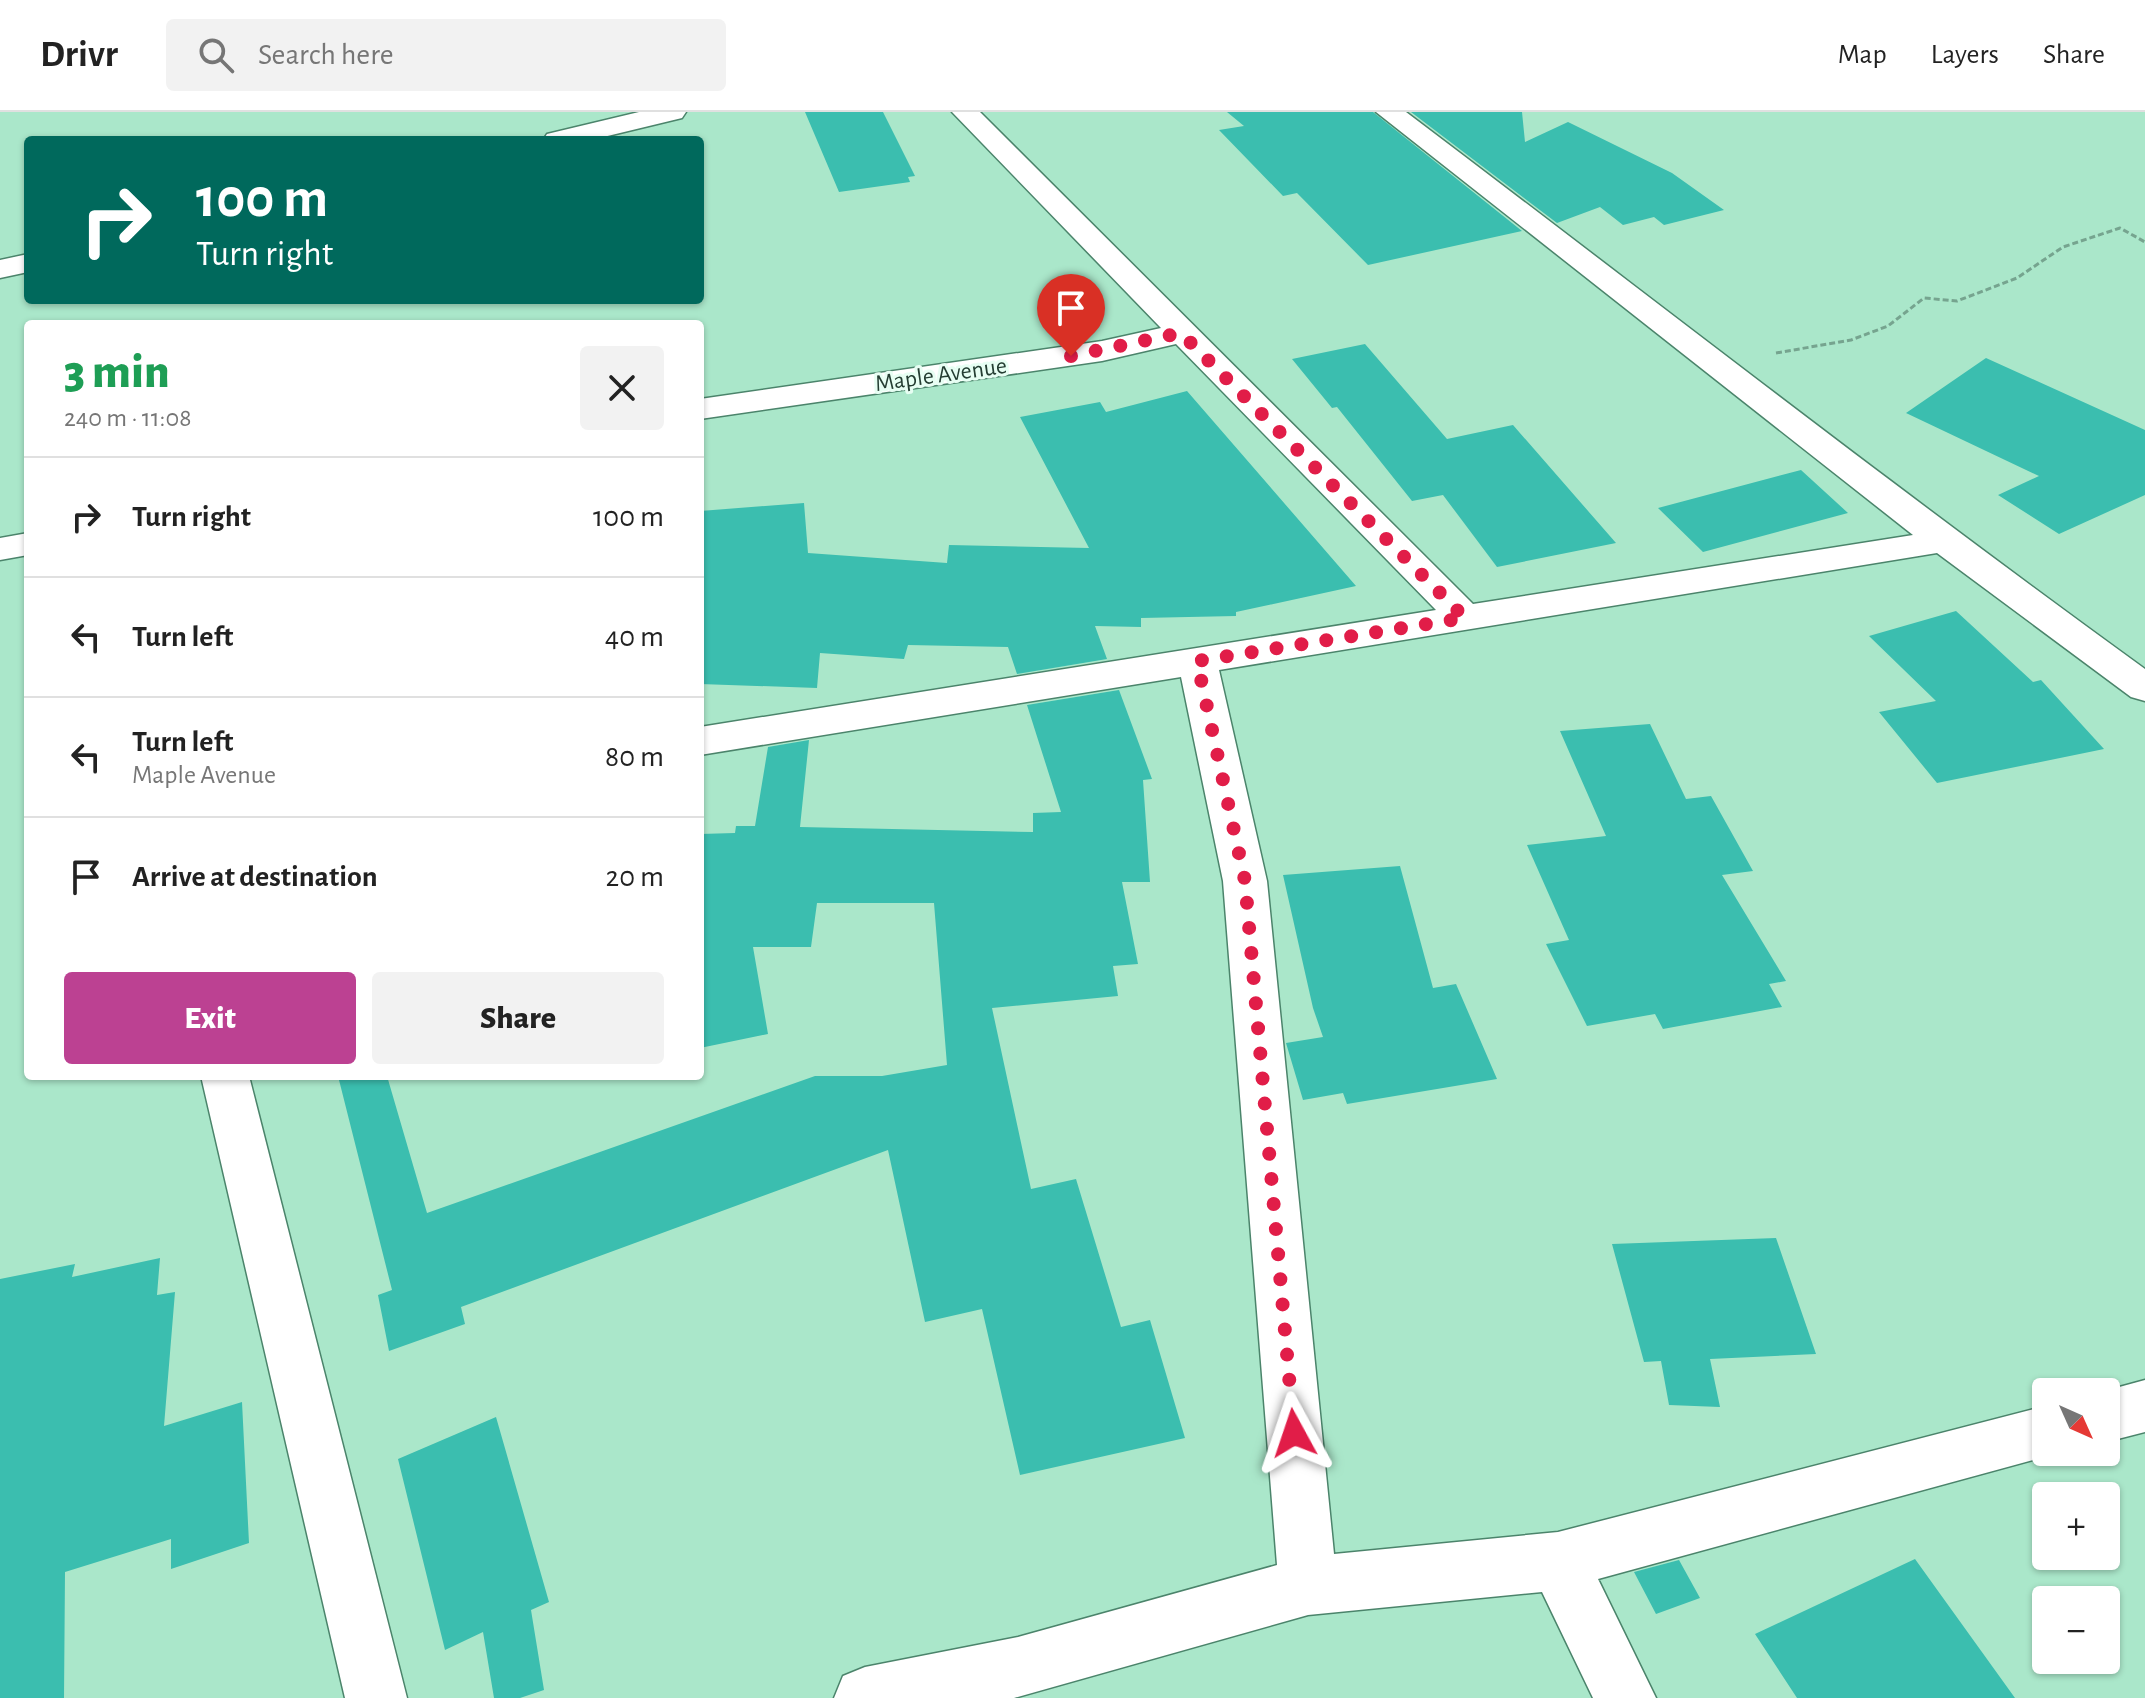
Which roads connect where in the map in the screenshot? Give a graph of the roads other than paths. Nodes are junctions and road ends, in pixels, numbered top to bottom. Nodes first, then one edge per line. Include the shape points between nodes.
1 (673, 112) edge
2 (965, 112) edge
3 (1389, 112) edge
4 (574, 136) edge
5 (24, 264) edge
6 (0, 269) edge
7 (1181, 333) junction
8 (704, 408) edge
9 (1944, 541) junction
10 (24, 545) edge
11 (0, 549) edge
12 (1465, 618) junction
13 (1197, 661) junction
14 (2145, 688) edge
15 (704, 740) edge
16 (226, 1080) edge
17 (2145, 1406) edge
18 (2120, 1412) edge
19 (2032, 1436) edge
20 (1558, 1561) junction
21 (1308, 1586) junction
22 (376, 1698) edge
23 (865, 1698) edge
24 (1625, 1698) edge

1 - 4 street
2 - 7 street
3 - 9 street
5 - 6 street
7 - 8 street, Maple Avenue via 1102,351
7 - 12 street
9 - 12 street
9 - 14 street
10 - 11 street
12 - 13 street
13 - 15 street
13 - 21 street via 1245,881
16 - 22 street
17 - 18 street
19 - 20 street
20 - 21 street
20 - 24 street
21 - 23 street via 1018,1667

